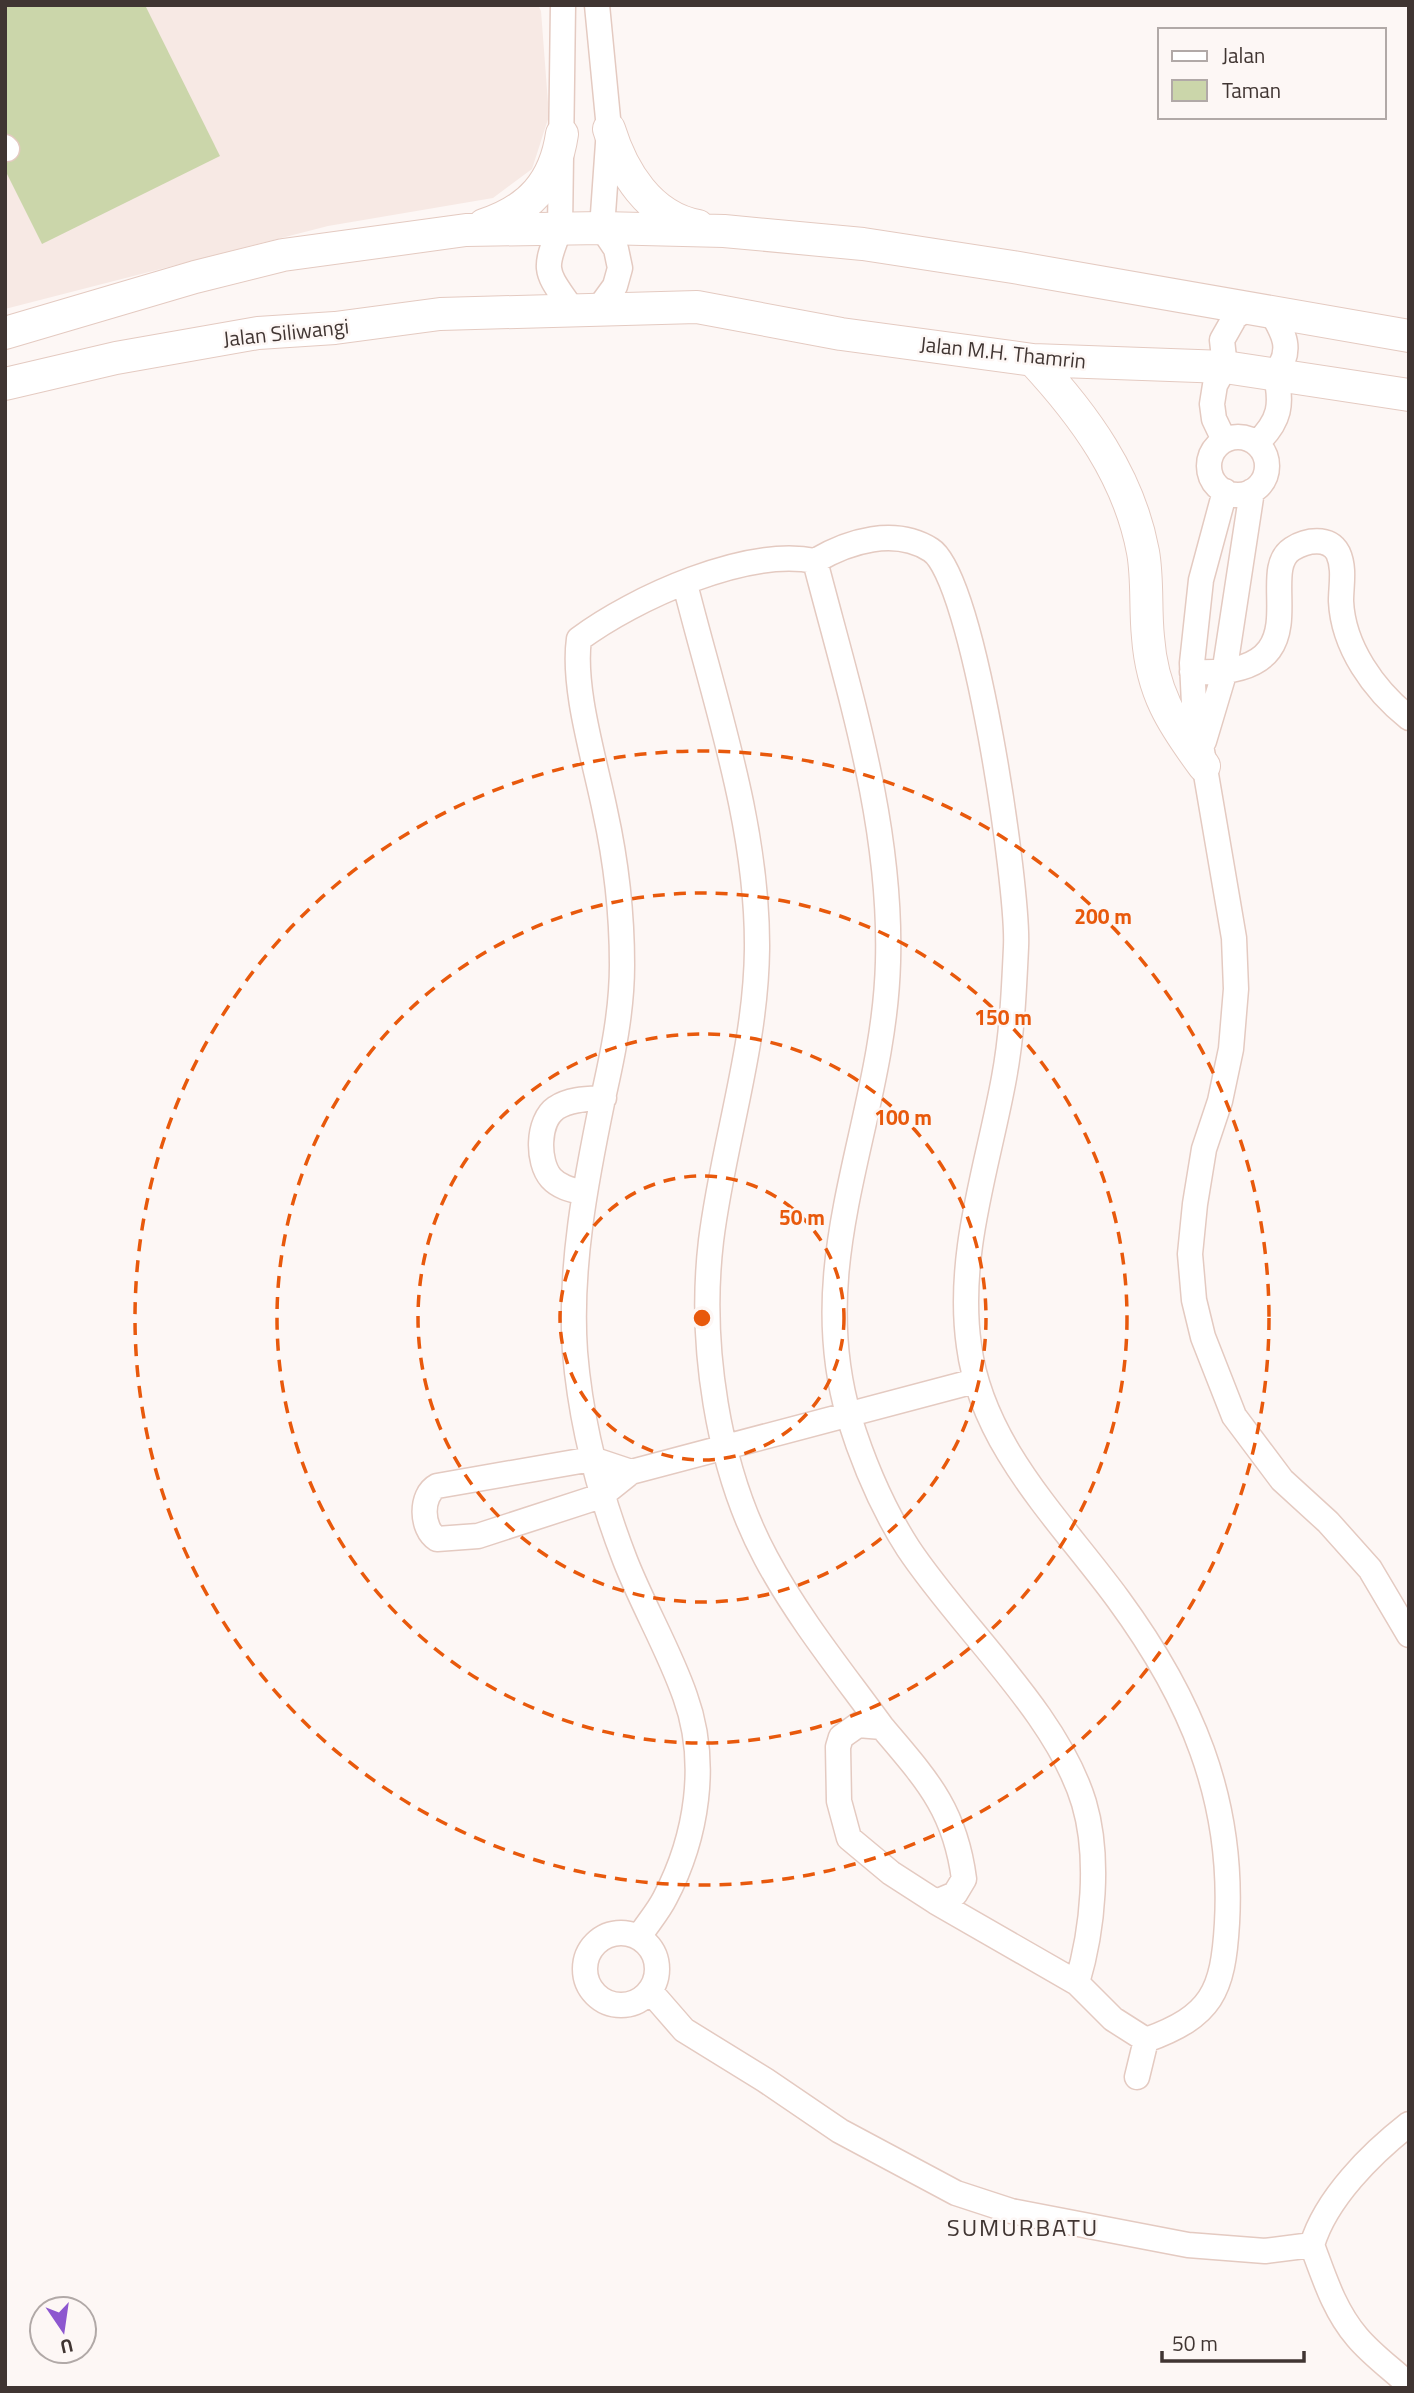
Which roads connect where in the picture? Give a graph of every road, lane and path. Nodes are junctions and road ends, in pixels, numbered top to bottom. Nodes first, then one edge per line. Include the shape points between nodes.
1 (563, 5) edge
2 (597, 5) edge
3 (609, 129) junction
4 (562, 134) junction
5 (602, 228) junction
6 (561, 229) junction
7 (466, 230) junction
8 (724, 231) junction
9 (585, 308) junction
10 (1258, 310) junction
11 (5, 332) edge
12 (1409, 337) edge
13 (1033, 360) junction
14 (1225, 367) junction
15 (1275, 373) junction
16 (5, 384) edge
17 (1409, 395) edge
18 (1224, 440) junction
19 (1257, 443) junction
20 (1225, 491) junction
21 (1252, 491) junction
22 (815, 561) junction
23 (1205, 567) junction
24 (1240, 572) junction
25 (685, 584) junction
26 (1192, 672) junction
27 (1224, 674) junction
28 (1409, 718) edge
29 (1203, 755) junction
30 (604, 1098) junction
31 (585, 1193) junction
32 (975, 1381) junction
33 (849, 1416) junction
34 (726, 1448) junction
35 (592, 1459) junction
36 (631, 1472) junction
37 (601, 1496) junction
38 (1409, 1635) edge
39 (882, 1727) junction
40 (936, 1902) junction
41 (639, 1937) junction
42 (1077, 1983) junction
43 (650, 1991) junction
44 (1146, 2040) junction
45 (1138, 2077) dead end
46 (1409, 2124) edge
47 (1312, 2245) junction
48 (1409, 2385) edge

1 - 4 street
2 - 3 street
3 - 5 street
3 - 8 main road via 619,160 637,188 662,210 692,225
4 - 6 street
4 - 7 main road via 559,155 539,193 505,218
5 - 6 main road
5 - 8 main road
5 - 9 street via 616,249 620,268 615,286
6 - 7 main road
6 - 9 street via 548,261 550,279
7 - 11 main road via 283,255
8 - 10 main road via 958,258
9 - 13 main road, Jalan M.H. Thamrin via 697,307 841,334
9 - 16 main road, Jalan Siliwangi via 440,314 258,334 116,358
10 - 12 main road
10 - 14 street via 1235,317 1222,340
10 - 15 street via 1280,327 1287,350
13 - 14 main road, Jalan M.H. Thamrin
13 - 29 main road via 1085,420 1113,466 1143,551 1153,674 1164,708
14 - 15 main road, Jalan M.H. Thamrin
14 - 18 street via 1212,404
15 - 17 main road, Jalan M.H. Thamrin
15 - 19 street via 1280,410 1272,429
18 - 19 street via 1247,438
18 - 20 street via 1212,453 1209,471
19 - 21 street via 1267,468
20 - 21 street via 1234,495
20 - 23 street
21 - 24 street
22 - 25 street via 792,556 762,560
22 - 32 street via 852,543 898,539 932,550 942,560 973,656 1000,787 1017,908 1016,946 1005,1074 972,1227 965,1298
22 - 33 street via 878,807 887,907 885,1003 869,1106 839,1230 835,1282 837,1367
23 - 24 street
23 - 26 street
24 - 27 street
25 - 30 street via 613,614 579,639 586,719 620,909 620,1010
25 - 34 street via 743,814 756,898 755,989 746,1066 711,1241 708,1338
26 - 27 street
26 - 29 street
27 - 28 street via 1258,660 1275,640 1281,620 1277,572 1281,560 1292,549 1315,540 1331,544 1342,564 1341,603 1359,660 1377,689
27 - 29 street
29 - 38 street via 1234,938 1236,989 1231,1049 1204,1149 1194,1216 1190,1254 1200,1325 1234,1416 1258,1451 1370,1569
30 - 31 street
30 - 31 street via 573,1100 554,1109 542,1130 542,1160 550,1177 562,1187
31 - 35 street via 573,1302 579,1388
32 - 33 street
32 - 44 street via 1000,1440 1117,1598 1183,1699 1212,1782 1228,1879 1224,1962 1204,2011 1183,2026
33 - 34 street
33 - 42 street via 886,1509 909,1550 1045,1727 1085,1805 1090,1930
34 - 36 street
34 - 39 street via 766,1558
35 - 36 street
35 - 37 street
35 - 37 street via 438,1486 427,1494 427,1524 434,1538 455,1540
36 - 37 street
37 - 41 street via 685,1696 699,1769 694,1816 682,1859 664,1900
39 - 40 street via 923,1774 948,1814 964,1879 955,1894
39 - 40 street via 858,1724 841,1737 839,1801 845,1829 858,1847
40 - 42 street
41 - 43 street via 657,1961
41 - 43 street via 619,1933 599,1940 587,1956 585,1977 595,1995 613,2005 633,2003
42 - 44 street via 1113,2019
43 - 47 street via 684,2030 840,2131 956,2193 1011,2211 1188,2245 1265,2251
44 - 45 street
46 - 47 street via 1369,2160 1342,2193
47 - 48 street via 1326,2287 1347,2323

